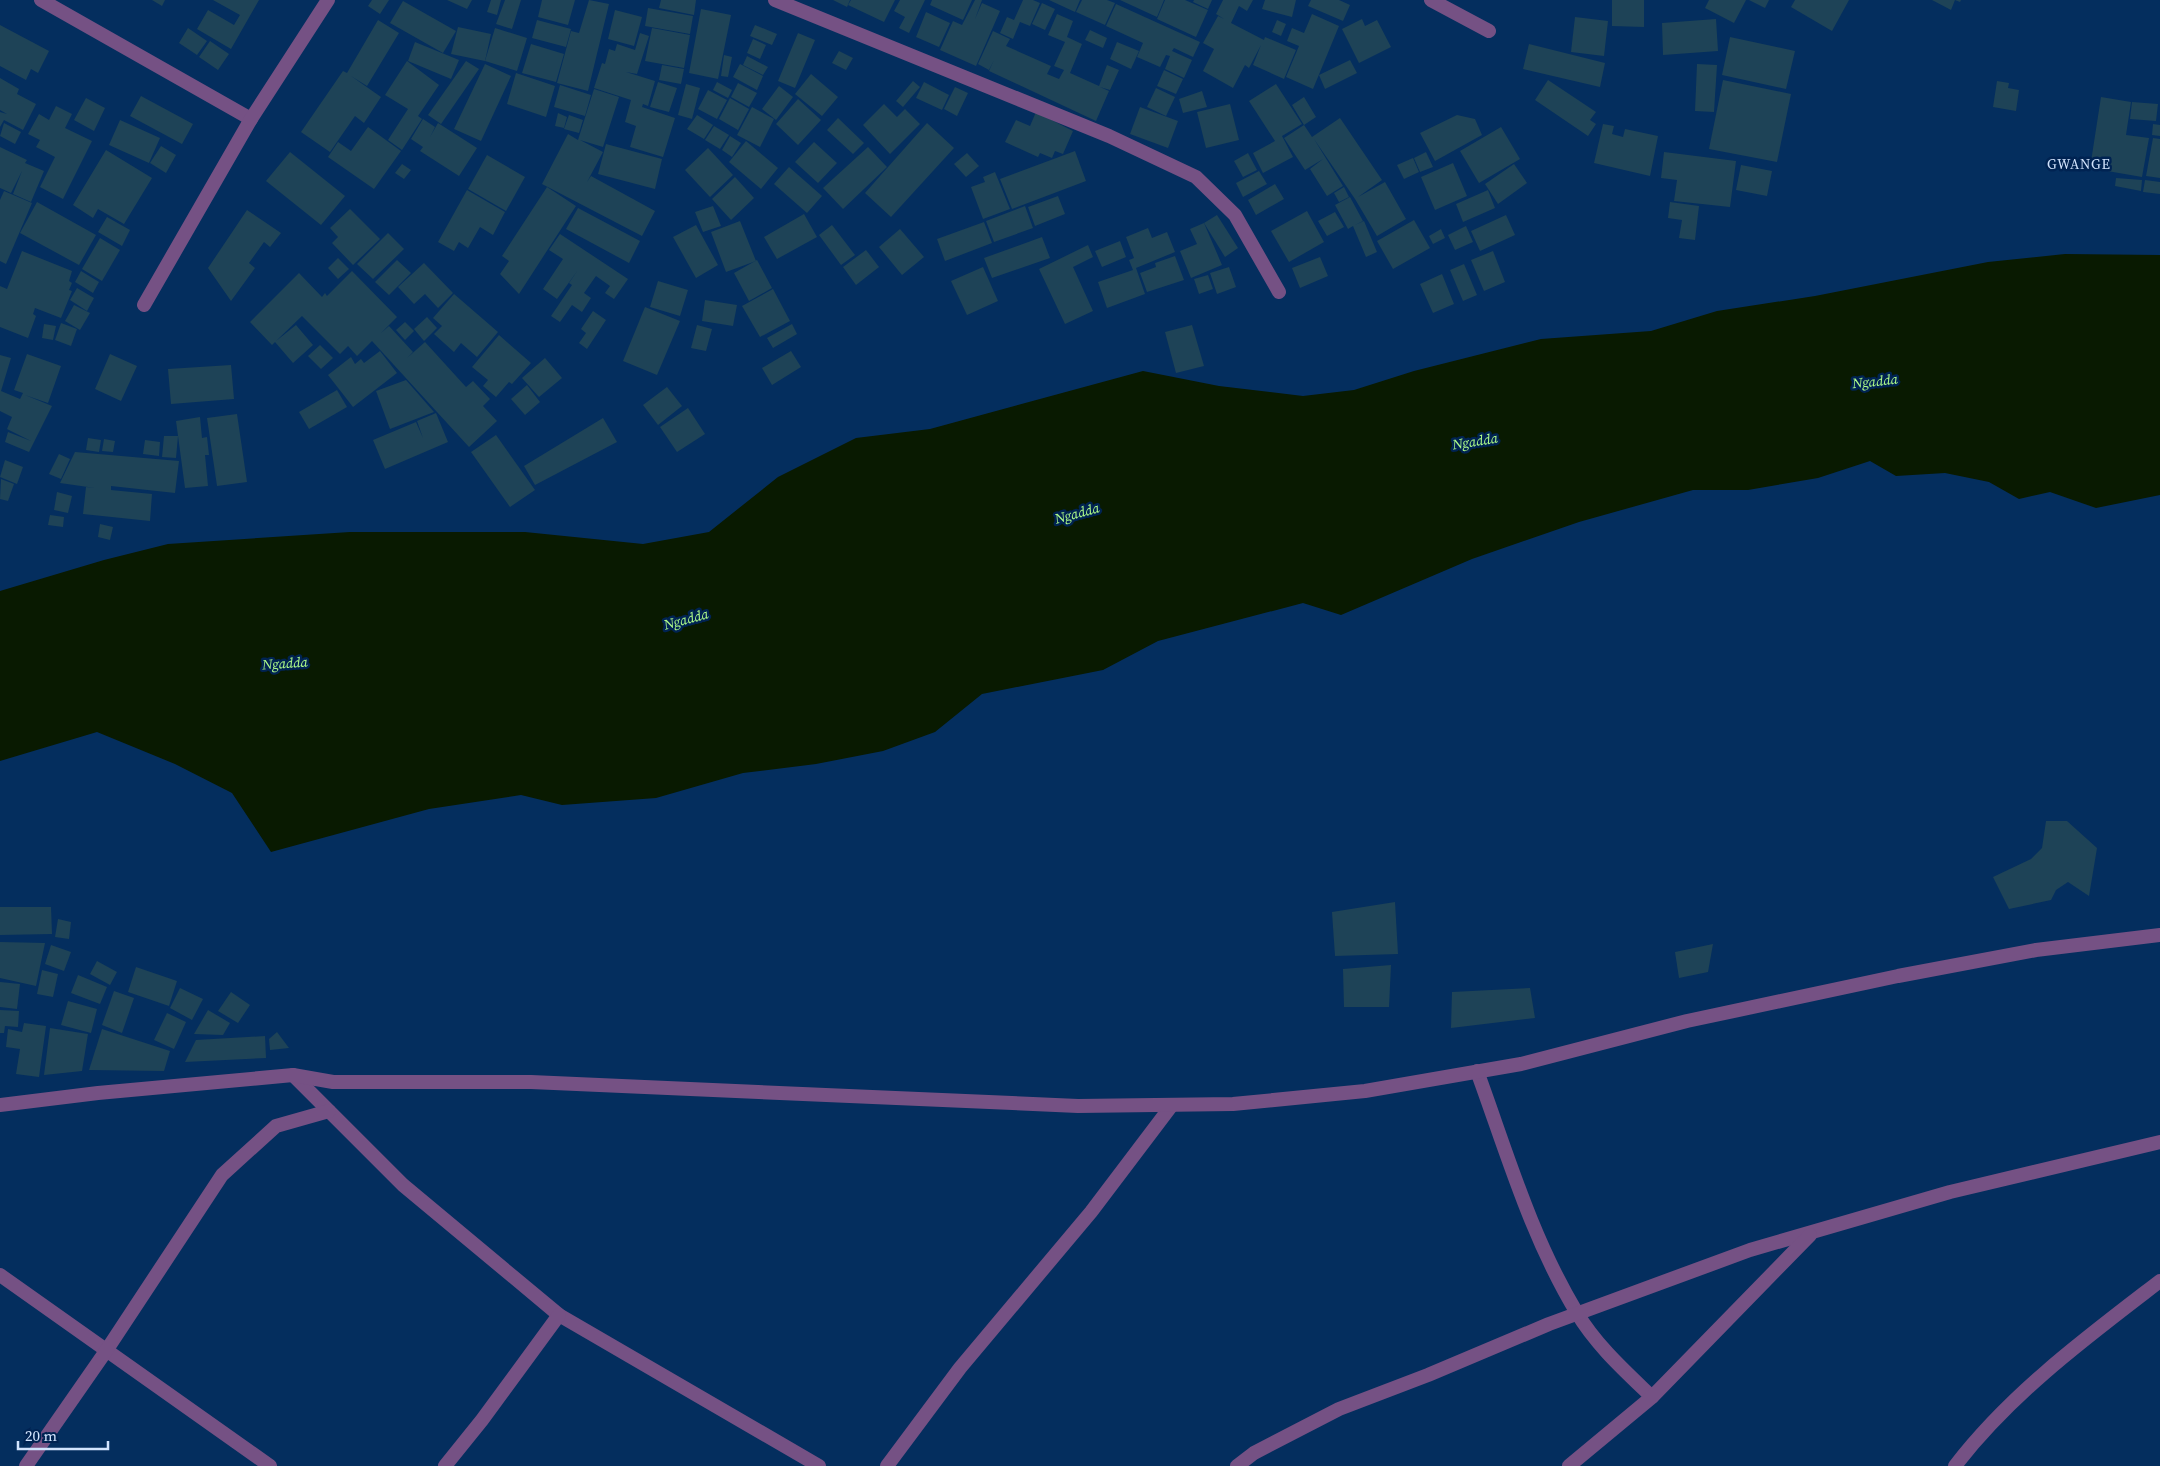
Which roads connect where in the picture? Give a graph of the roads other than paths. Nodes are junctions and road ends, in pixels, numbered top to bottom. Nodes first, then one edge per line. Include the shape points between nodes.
1 (41, 0) edge
2 (328, 0) edge
3 (775, 0) edge
4 (1430, 0) edge
5 (1489, 31) dead end
6 (251, 119) junction
7 (1279, 292) dead end
8 (144, 305) dead end
9 (2160, 935) edge
10 (1477, 1071) junction
11 (293, 1075) junction
12 (0, 1105) edge
13 (1172, 1105) junction
14 (329, 1111) junction
15 (2160, 1142) edge
16 (1811, 1234) junction
17 (0, 1275) edge
18 (2160, 1281) edge
19 (1577, 1313) junction
20 (559, 1315) junction
21 (106, 1351) junction
22 (1652, 1397) junction
23 (26, 1466) edge
24 (270, 1466) edge
25 (445, 1466) edge
26 (819, 1466) edge
27 (887, 1466) edge
28 (1237, 1466) edge
29 (1569, 1466) edge
30 (1955, 1466) edge

1 - 6 street
2 - 6 street
3 - 7 street via 1109,136 1196,177 1235,215
4 - 5 street
6 - 8 street
9 - 10 street via 2036,950 1898,976 1687,1021 1521,1064
10 - 13 street via 1365,1091 1233,1104
10 - 19 street via 1529,1220
11 - 12 street
11 - 13 street via 333,1082 531,1082 1078,1106
11 - 14 street
13 - 27 street via 1091,1212 960,1368
14 - 20 street via 403,1185
14 - 21 street via 276,1126 222,1176
15 - 16 street via 1950,1192
16 - 19 street via 1750,1250
16 - 22 street
17 - 21 street
18 - 30 street via 2030,1386
19 - 22 street via 1610,1357
19 - 28 street via 1339,1409 1254,1453
20 - 25 street
20 - 26 street
21 - 23 street
21 - 24 street
22 - 29 street

